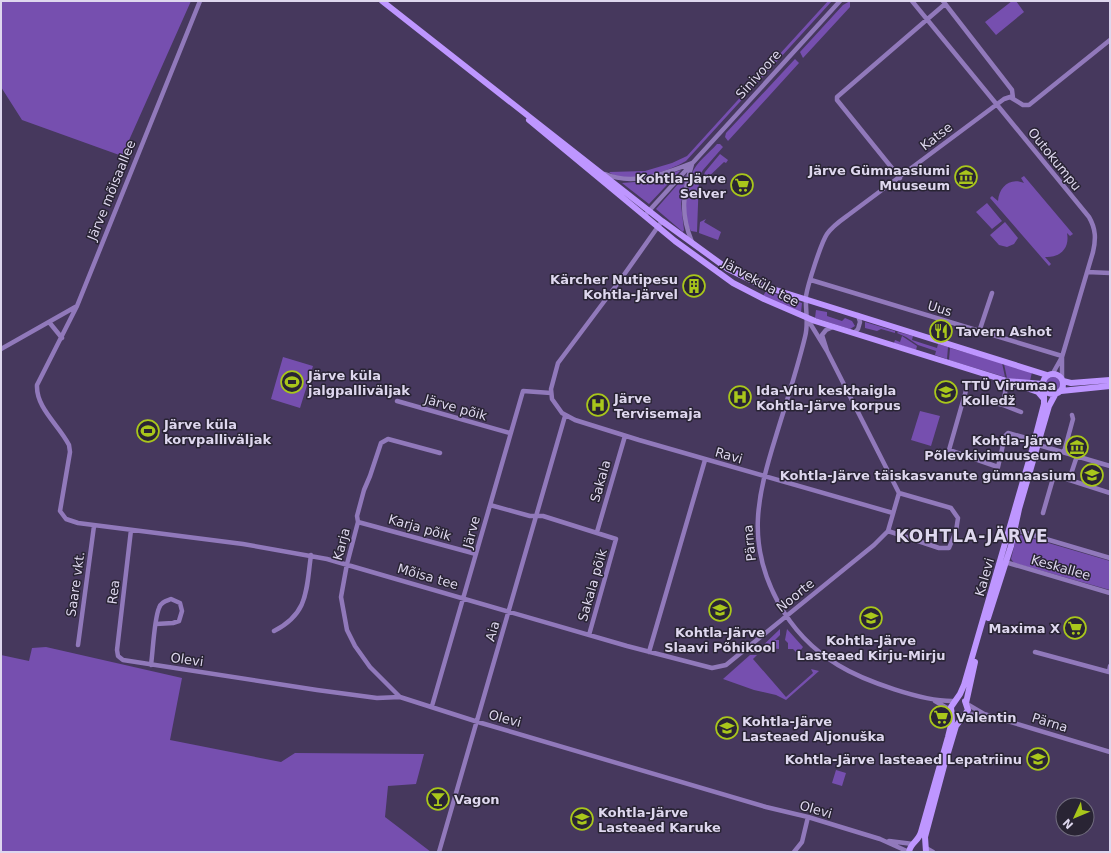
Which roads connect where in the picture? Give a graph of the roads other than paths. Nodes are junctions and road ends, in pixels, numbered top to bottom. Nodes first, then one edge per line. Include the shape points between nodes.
1 (200, 1) edge
2 (382, 1) edge
3 (840, 1) edge
4 (912, 1) edge
5 (944, 2) edge
6 (927, 20) junction
7 (1110, 40) edge
8 (499, 93) junction
9 (1013, 98) junction
10 (997, 105) junction
11 (693, 162) junction
12 (601, 172) junction
13 (900, 178) junction
14 (647, 213) junction
15 (662, 221) junction
16 (658, 227) junction
17 (693, 244) junction
18 (1087, 272) junction
19 (1110, 273) edge
20 (811, 280) junction
21 (992, 293) dead end
22 (806, 297) junction
23 (77, 306) junction
24 (858, 316) junction
25 (807, 318) junction
26 (49, 322) junction
27 (841, 328) junction
28 (979, 332) junction
29 (854, 333) junction
30 (62, 338) junction
31 (1, 349) edge
32 (826, 351) junction
33 (1062, 356) junction
34 (1050, 374) junction
35 (1062, 379) junction
36 (1110, 380) edge
37 (1007, 381) junction
38 (1043, 386) junction
39 (1110, 386) edge
40 (967, 387) dead end
41 (1058, 392) junction
42 (551, 393) junction
43 (983, 399) dead end
44 (1045, 400) junction
45 (397, 401) dead end
46 (1003, 406) junction
47 (1021, 412) dead end
48 (563, 415) junction
49 (1072, 415) dead end
50 (510, 433) junction
51 (624, 436) junction
52 (1036, 442) junction
53 (1064, 452) junction
54 (440, 453) dead end
55 (1077, 456) junction
56 (705, 460) junction
57 (1110, 466) edge
58 (763, 476) junction
59 (1069, 480) junction
60 (899, 493) junction
61 (1110, 493) edge
62 (490, 504) junction
63 (893, 513) junction
64 (1043, 513) dead end
65 (536, 516) junction
66 (358, 522) junction
67 (94, 526) junction
68 (1012, 529) junction
69 (131, 530) junction
70 (888, 531) junction
71 (598, 532) junction
72 (1003, 549) junction
73 (476, 554) junction
74 (311, 555) junction
75 (1110, 558) edge
76 (1006, 563) junction
77 (347, 564) junction
78 (1110, 593) edge
79 (464, 598) junction
80 (509, 611) junction
81 (786, 617) junction
82 (156, 624) junction
83 (274, 631) dead end
84 (589, 634) junction
85 (78, 645) dead end
86 (649, 652) junction
87 (1035, 652) dead end
88 (118, 656) joint
89 (151, 665) junction
90 (1110, 666) edge
91 (712, 668) joint
92 (400, 697) junction
93 (933, 700) junction
94 (955, 701) junction
95 (967, 704) junction
96 (432, 706) junction
97 (952, 712) junction
98 (984, 714) junction
99 (964, 716) junction
100 (478, 722) junction
101 (1110, 752) edge
102 (808, 817) junction
103 (880, 839) junction
104 (914, 843) junction
105 (925, 849) edge
106 (439, 852) edge
107 (794, 852) edge
108 (909, 852) edge
109 (933, 852) edge

1 - 23 street, Järve mõisaallee
2 - 8 main road
3 - 11 street, Sinivoore
4 - 6 street, Outokumpu
5 - 6 street
5 - 9 street via 1012,90
6 - 10 street, Outokumpu
6 - 13 street via 837,97
7 - 9 street via 1029,105 1023,105
8 - 12 main road, Järveküla tee
8 - 14 main road, Järveküla tee via 551,140 628,203
9 - 10 street, Katse via 1006,98
10 - 13 street, Katse
10 - 18 street, Outokumpu via 1092,223 1096,235
11 - 12 street, Sinivoore via 659,175 631,179 616,179
11 - 14 street, Sinivoore
11 - 17 street, Sinivoore via 683,202 686,224
12 - 14 main road, Järveküla tee via 640,204
13 - 20 street, Katse via 828,232
14 - 15 main road, Järveküla tee
14 - 16 main road, Järveküla tee
15 - 16 street
15 - 17 main road, Järveküla tee
16 - 25 main road, Järveküla tee via 733,283
16 - 42 street via 561,359
17 - 22 main road, Järveküla tee via 737,275 763,286
18 - 19 street
18 - 33 street, Outokumpu
20 - 22 street, Katse
20 - 28 street, Uus
21 - 28 street
22 - 24 main road, Järveküla tee
22 - 25 street, Pärna
23 - 26 street
23 - 30 street, Järve mõisaallee
24 - 29 street via 860,322
24 - 34 main road, Järveküla tee
25 - 27 main road, Järveküla tee
25 - 32 street
25 - 58 street, Pärna via 806,336
26 - 30 street
26 - 31 street
27 - 29 main road, Järveküla tee
27 - 32 street via 830,328 823,333
28 - 33 street, Uus
29 - 37 main road, Järveküla tee
30 - 67 street, Järve mõisaallee via 37,385 37,393 69,445 60,511 70,521
32 - 60 street
33 - 34 street, Outokumpu
33 - 35 street, Outokumpu
34 - 35 main road, Järveküla tee
34 - 38 main road
35 - 36 main road via 1071,383
35 - 41 main road, Kalevi
37 - 38 main road, Järveküla tee
37 - 44 main road via 1038,392
37 - 46 street
38 - 41 main road via 1047,392
38 - 44 main road, Kalevi
39 - 41 main road
40 - 52 street via 949,450 998,467 1005,436 1008,433
41 - 52 main road, Kalevi via 1051,401
42 - 48 street
42 - 50 street, Järve via 523,391
43 - 46 street
44 - 52 main road, Kalevi
45 - 50 street, Järve põik
46 - 47 street
48 - 51 street, Ravi
48 - 65 street, Aia
49 - 53 street
50 - 62 street, Järve
51 - 56 street, Ravi
51 - 71 street, Sakala
52 - 53 street
52 - 68 main road, Kalevi
53 - 55 street
54 - 66 street, Karja via 383,440 377,450 364,490 357,516
55 - 57 street
55 - 59 street
56 - 58 street, Ravi
56 - 86 street
58 - 63 street, Ravi
58 - 81 street, Pärna via 757,516 761,559
59 - 61 street
59 - 64 street via 1054,475
60 - 63 street
60 - 70 street via 951,508 958,518 956,531 949,548 939,548
62 - 65 street
62 - 73 street, Järve
63 - 70 street
65 - 71 street
65 - 80 street, Aia
66 - 73 street, Karja põik
66 - 77 street, Karja
67 - 69 street, Mõisa tee
67 - 85 street, Saare vkt.
68 - 72 main road, Kalevi
68 - 75 street, Keskallee
68 - 76 main road, Kalevi
69 - 74 street, Mõisa tee
69 - 88 street, Rea
70 - 81 street, Noorte
71 - 84 street, Sakala põik via 616,538
72 - 76 street
72 - 94 main road, Kalevi via 964,685
73 - 79 street, Järve
74 - 77 street, Mõisa tee
74 - 83 street via 302,607 285,625
76 - 78 street, Keskallee
76 - 95 main road, Kalevi via 973,668
77 - 79 street, Mõisa tee
77 - 92 street, Karja via 341,597 347,630 366,661
79 - 80 street, Mõisa tee
79 - 96 street, Järve
80 - 84 street, Mõisa tee
80 - 100 street, Aia
81 - 91 street, Noorte via 726,665
81 - 93 street, Pärna via 811,645 855,675
82 - 82 street via 162,603 171,599 180,603 182,611 179,620
82 - 89 street
84 - 86 street, Mõisa tee
86 - 91 street, Mõisa tee
87 - 90 street via 1095,670 1108,672
88 - 89 street, Olevi via 122,660
89 - 92 street, Olevi via 370,697
92 - 96 street, Olevi
93 - 94 street, Pärna
93 - 97 street, Pärna
94 - 95 main road via 962,700
94 - 97 main road, Kalevi via 951,707
95 - 98 street, Pärna
95 - 99 main road, Kalevi via 968,710
96 - 100 street, Olevi
97 - 99 main road via 956,716
97 - 104 main road, Kalevi via 948,737 921,832
98 - 99 street, Pärna
98 - 101 street, Pärna
99 - 105 main road, Kalevi via 956,726 944,766 928,826
100 - 102 street, Olevi via 766,807
100 - 106 street, Aia
102 - 103 street, Olevi
102 - 107 street via 802,842
103 - 104 street, Olevi
103 - 108 street, Olevi
104 - 105 main road via 920,842
104 - 108 main road, Kalevi
105 - 109 street

